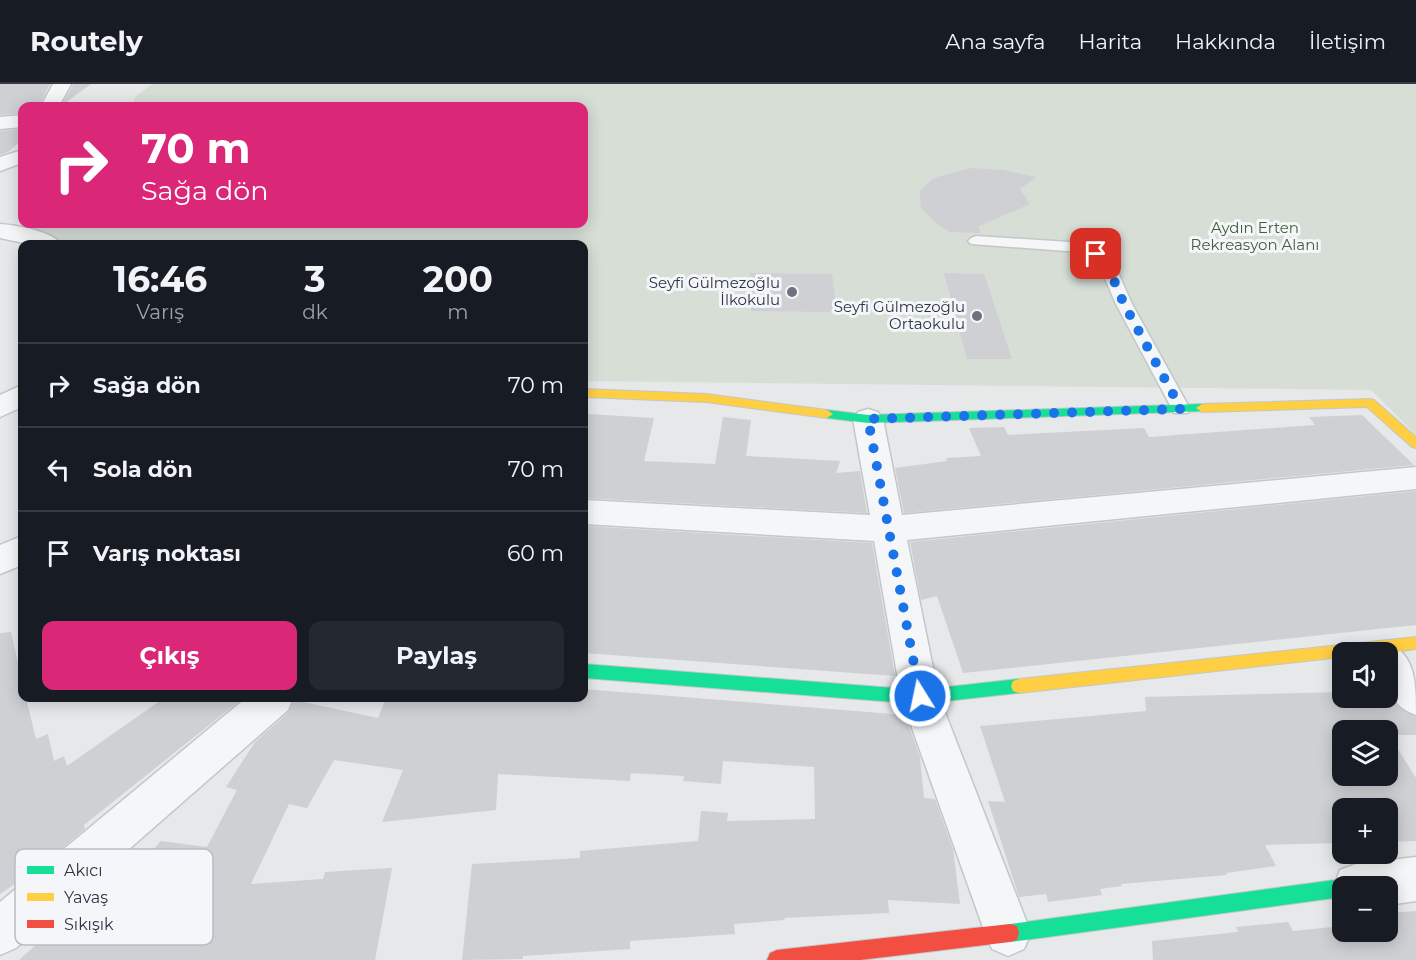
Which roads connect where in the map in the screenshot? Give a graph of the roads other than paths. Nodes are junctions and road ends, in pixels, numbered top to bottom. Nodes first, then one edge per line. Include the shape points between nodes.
1 (62, 84) edge
2 (52, 102) edge
3 (18, 121) edge
4 (0, 123) edge
5 (18, 158) edge
6 (0, 165) edge
7 (5, 234) edge
8 (31, 240) edge
9 (976, 242) dead end
10 (588, 393) edge
11 (18, 397) edge
12 (0, 407) edge
13 (1181, 409) junction
14 (868, 419) junction
15 (1416, 444) edge
16 (1416, 477) edge
17 (588, 512) edge
18 (890, 529) junction
19 (18, 551) edge
20 (0, 561) edge
21 (1416, 643) edge
22 (1398, 648) edge
23 (1332, 658) edge
24 (588, 671) edge
25 (1398, 673) edge
26 (920, 696) junction
27 (1416, 698) edge
28 (269, 702) edge
29 (97, 849) edge
30 (1416, 879) edge
31 (1398, 881) edge
32 (1332, 889) edge
33 (15, 919) edge
34 (0, 932) edge
35 (1008, 933) junction
36 (923, 952) edge
37 (777, 960) edge

1 - 2 street
3 - 4 street
5 - 6 street
7 - 8 street
9 - 13 lane via 1084,248 1106,262 1124,304
10 - 14 street via 706,398
11 - 12 street
13 - 14 street
13 - 15 street via 1370,403
14 - 18 street
16 - 18 street
17 - 18 street
18 - 26 street
19 - 20 street
21 - 22 street
23 - 26 street
24 - 26 street
25 - 27 street
26 - 35 street
28 - 29 street
30 - 31 street
32 - 35 street
33 - 34 street
35 - 36 street
36 - 37 street

